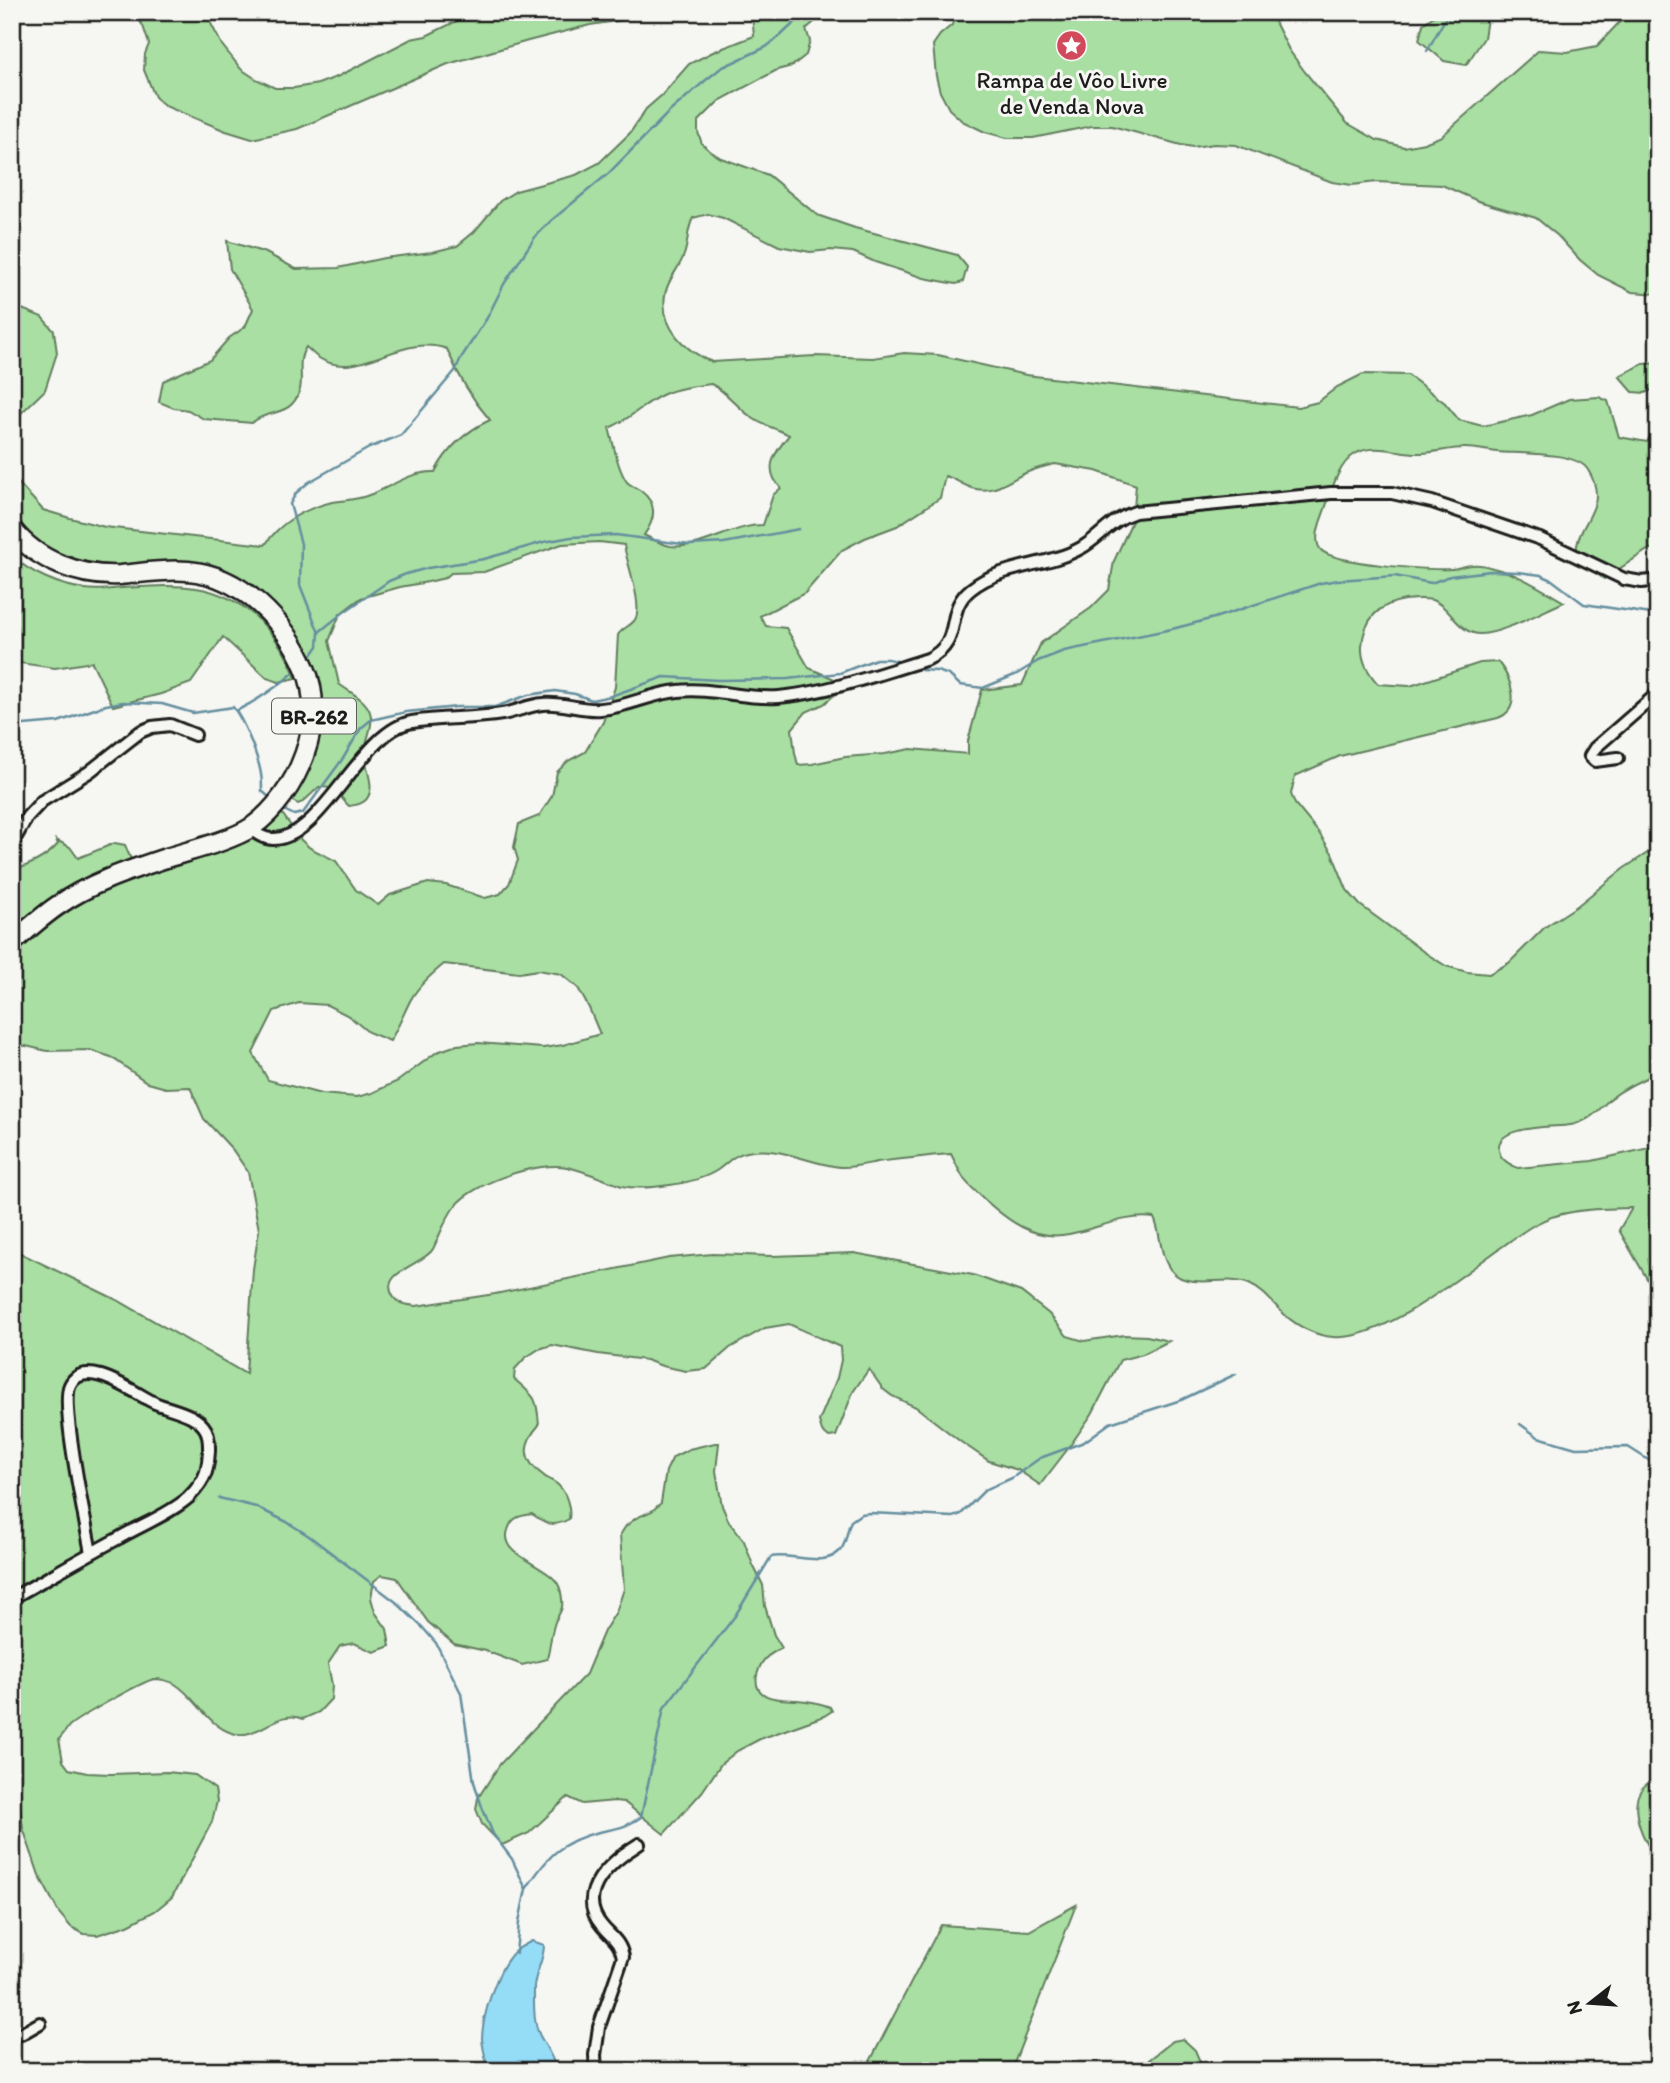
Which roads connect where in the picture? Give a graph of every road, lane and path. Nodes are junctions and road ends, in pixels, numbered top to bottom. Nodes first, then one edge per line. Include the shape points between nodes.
1 (12, 528) edge
2 (1658, 580) edge
3 (1658, 693) edge
4 (195, 735) dead end
5 (1618, 758) dead end
6 (250, 829) junction
7 (12, 844) edge
8 (12, 943) edge
9 (91, 1553) junction
10 (12, 1598) edge
11 (639, 1844) dead end
12 (40, 2023) dead end
13 (12, 2036) edge
14 (596, 2071) edge

1 - 6 highway, BR-262 via 46,558 64,567 116,575 190,571 236,587 272,616 300,655 313,690 314,710 307,749 288,788
2 - 6 street via 1624,579 1540,539 1392,493 1331,494 1135,512 1114,521 1073,552 1010,570 972,588 957,606 947,646 928,659 825,690 777,697 680,690 608,709 541,704 502,715 404,723 362,759 298,830 272,839
3 - 5 street via 1590,756 1595,761
4 - 7 street via 170,725 140,732 43,801 27,817
6 - 8 highway, BR-262 via 89,888 47,913
9 - 9 street via 186,1499 206,1474 208,1442 205,1429 194,1418 117,1381 88,1375 73,1380 66,1396
9 - 10 street
11 - 14 street via 605,1870 593,1894 595,1916 618,1942 623,1957 599,2027
12 - 13 street

